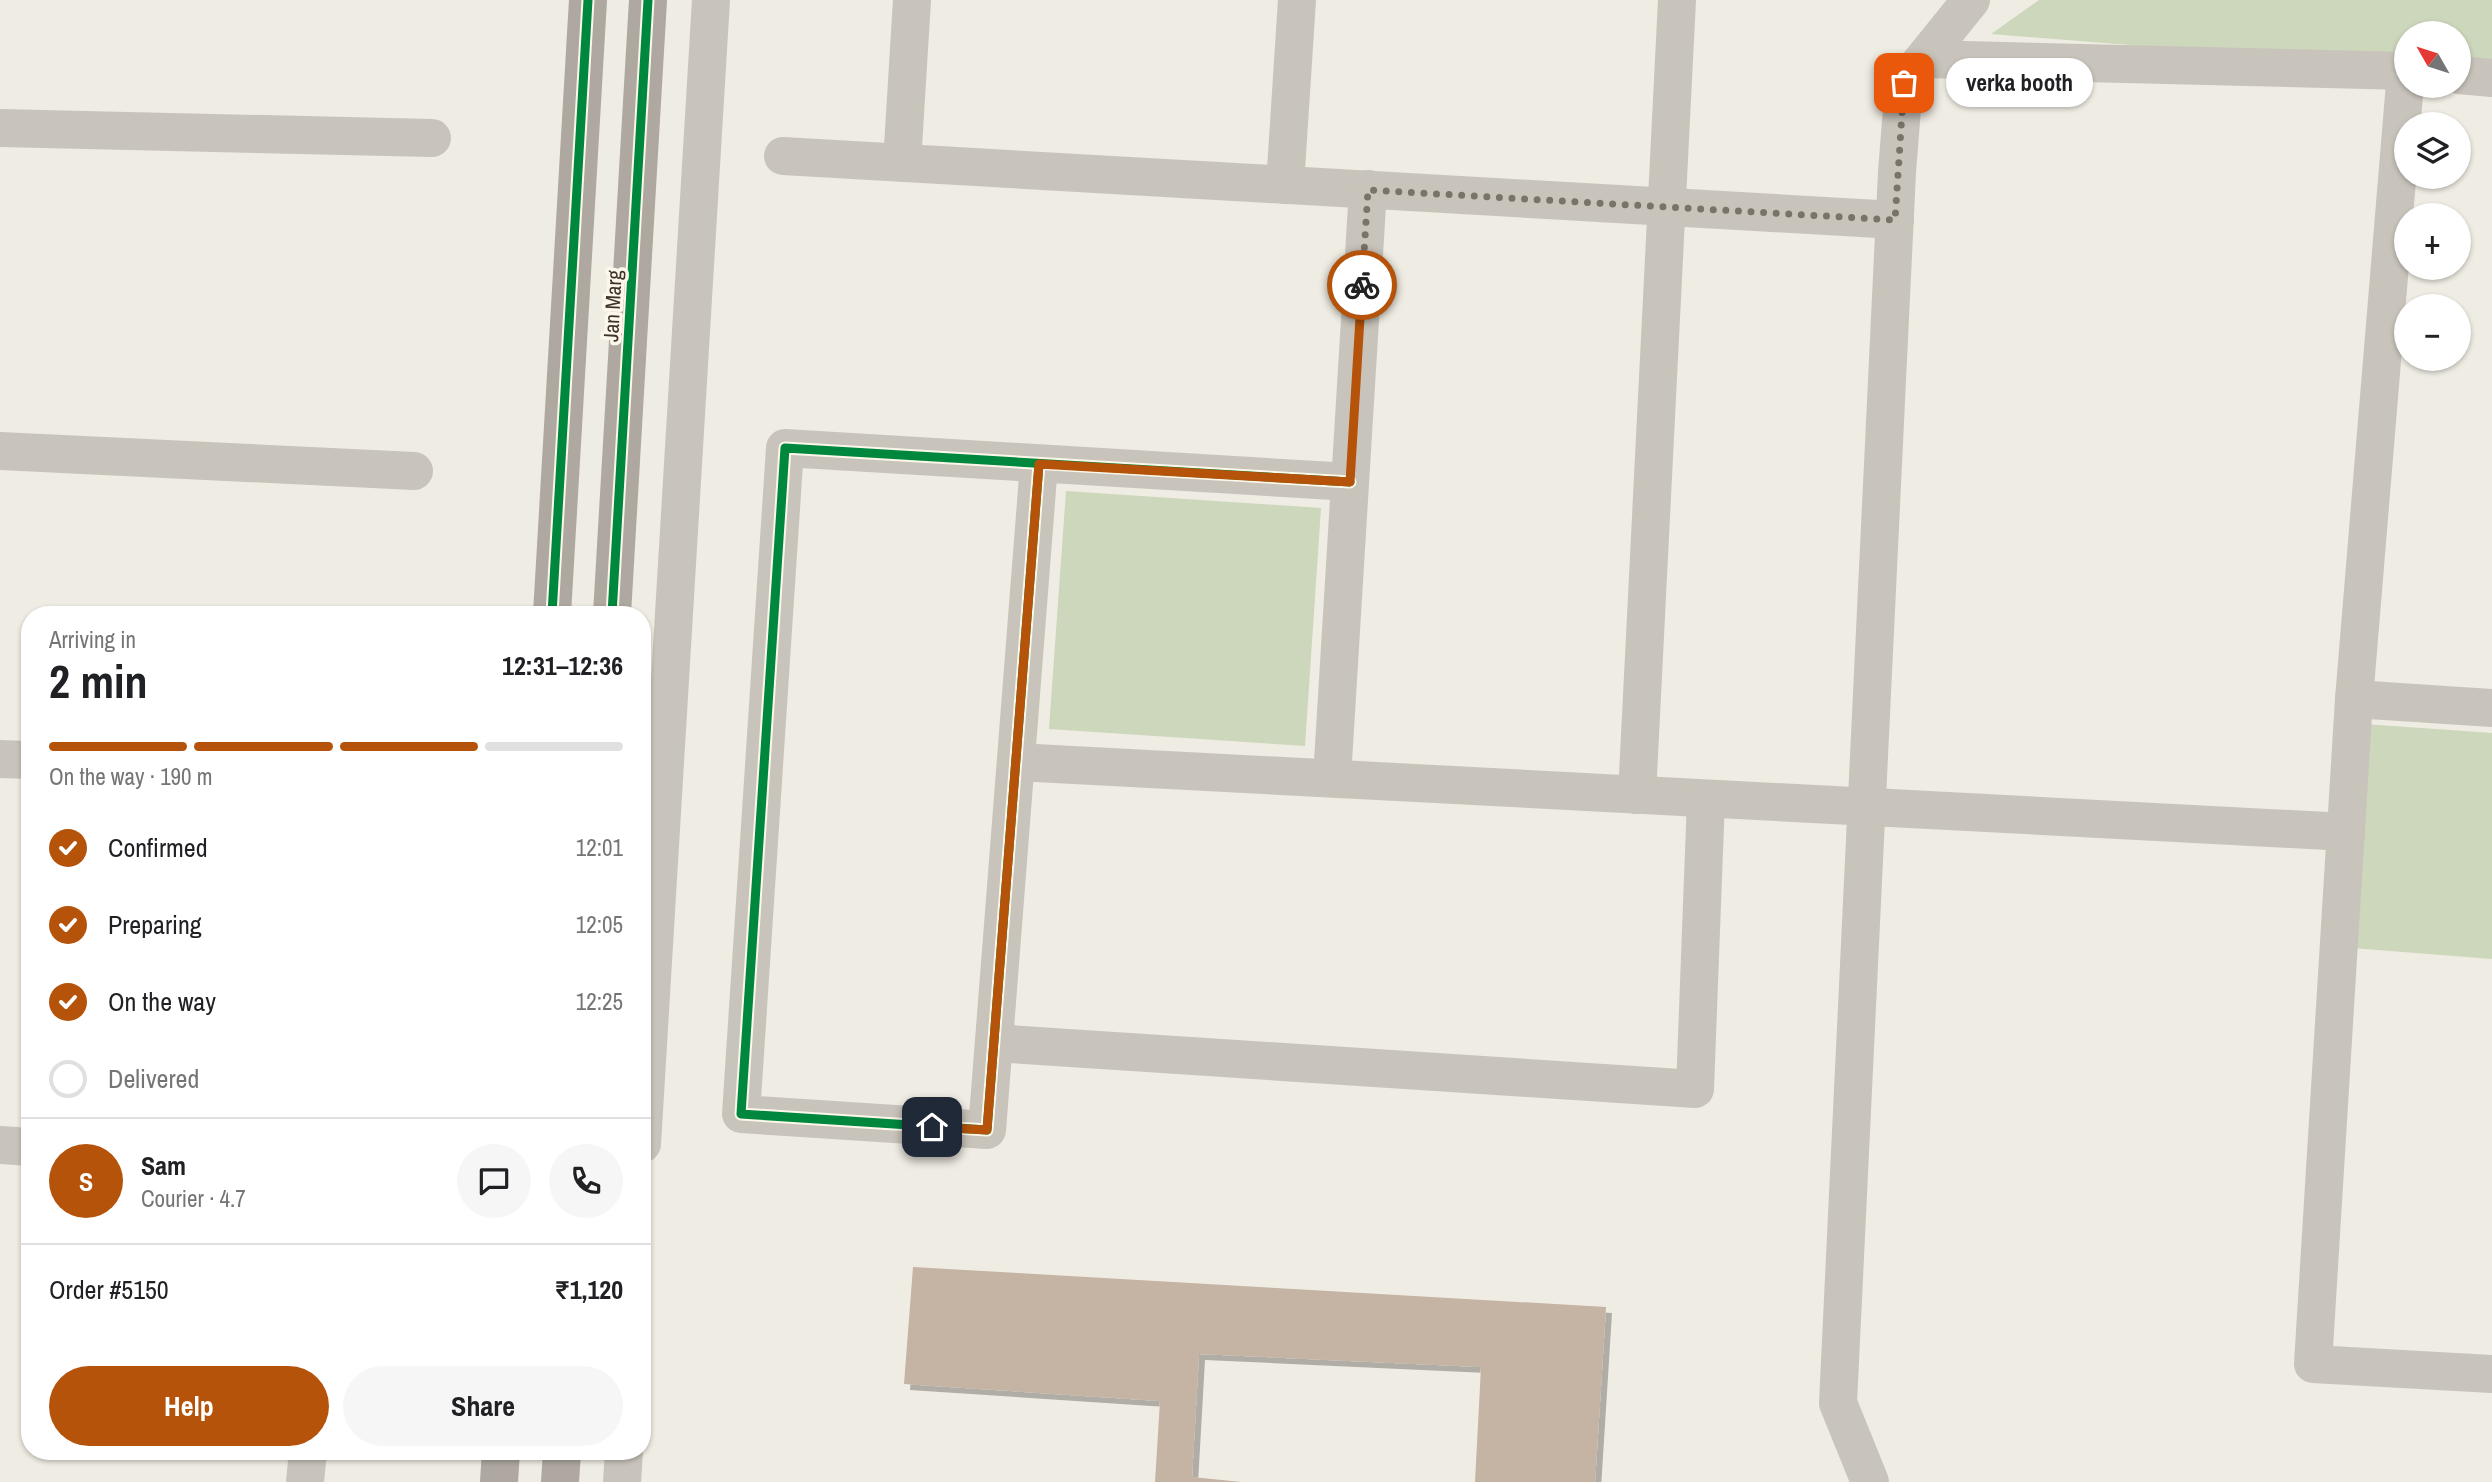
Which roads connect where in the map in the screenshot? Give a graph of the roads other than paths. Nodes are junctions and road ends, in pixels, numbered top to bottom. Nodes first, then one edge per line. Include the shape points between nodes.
1 (589, 0) edge
2 (648, 0) edge
3 (711, 0) edge
4 (912, 0) edge
5 (1297, 0) edge
6 (1677, 0) edge
7 (1971, 0) edge
8 (1924, 59) junction
9 (2394, 71) edge
10 (2471, 76) edge
11 (2492, 78) edge
12 (2404, 98) edge
13 (0, 128) edge
14 (432, 138) dead end
15 (783, 156) dead end
16 (902, 163) junction
17 (1285, 184) junction
18 (1368, 190) junction
19 (1665, 206) junction
20 (1895, 220) junction
21 (0, 451) edge
22 (1039, 464) junction
23 (414, 471) dead end
24 (1350, 482) junction
25 (552, 606) edge
26 (612, 606) edge
27 (2354, 699) junction
28 (2492, 708) edge
29 (0, 759) edge
30 (21, 760) edge
31 (1016, 761) junction
32 (1332, 778) junction
33 (1637, 796) junction
34 (1706, 799) junction
35 (1867, 809) junction
36 (2346, 832) junction
37 (651, 995) edge
38 (994, 1043) junction
39 (0, 1145) edge
40 (21, 1146) edge
41 (2492, 1374) edge
42 (307, 1460) edge
43 (500, 1460) edge
44 (561, 1460) edge
45 (623, 1460) edge
46 (305, 1482) edge
47 (499, 1482) edge
48 (560, 1482) edge
49 (622, 1482) edge
50 (1870, 1482) edge

1 - 25 main road, Jan Marg
2 - 26 main road, Jan Marg
3 - 37 street
4 - 16 street
5 - 17 street
6 - 19 street
7 - 8 street
8 - 9 street
8 - 20 street via 1904,83
10 - 11 street
12 - 27 street
13 - 14 street
15 - 16 street
16 - 17 street
17 - 18 street
18 - 19 street
18 - 24 street
19 - 20 street
19 - 33 street
20 - 35 street
21 - 23 street
22 - 24 street
22 - 31 street
22 - 38 street via 785,448 741,1114 987,1130
24 - 32 street
27 - 28 street
27 - 36 street
29 - 30 street
31 - 32 street
31 - 38 street
32 - 33 street
33 - 34 street
34 - 35 street
34 - 38 street via 1695,1089
35 - 36 street
35 - 50 street via 1838,1403
36 - 41 street via 2314,1364
39 - 40 street
42 - 46 street
43 - 47 main road
44 - 48 main road
45 - 49 street

